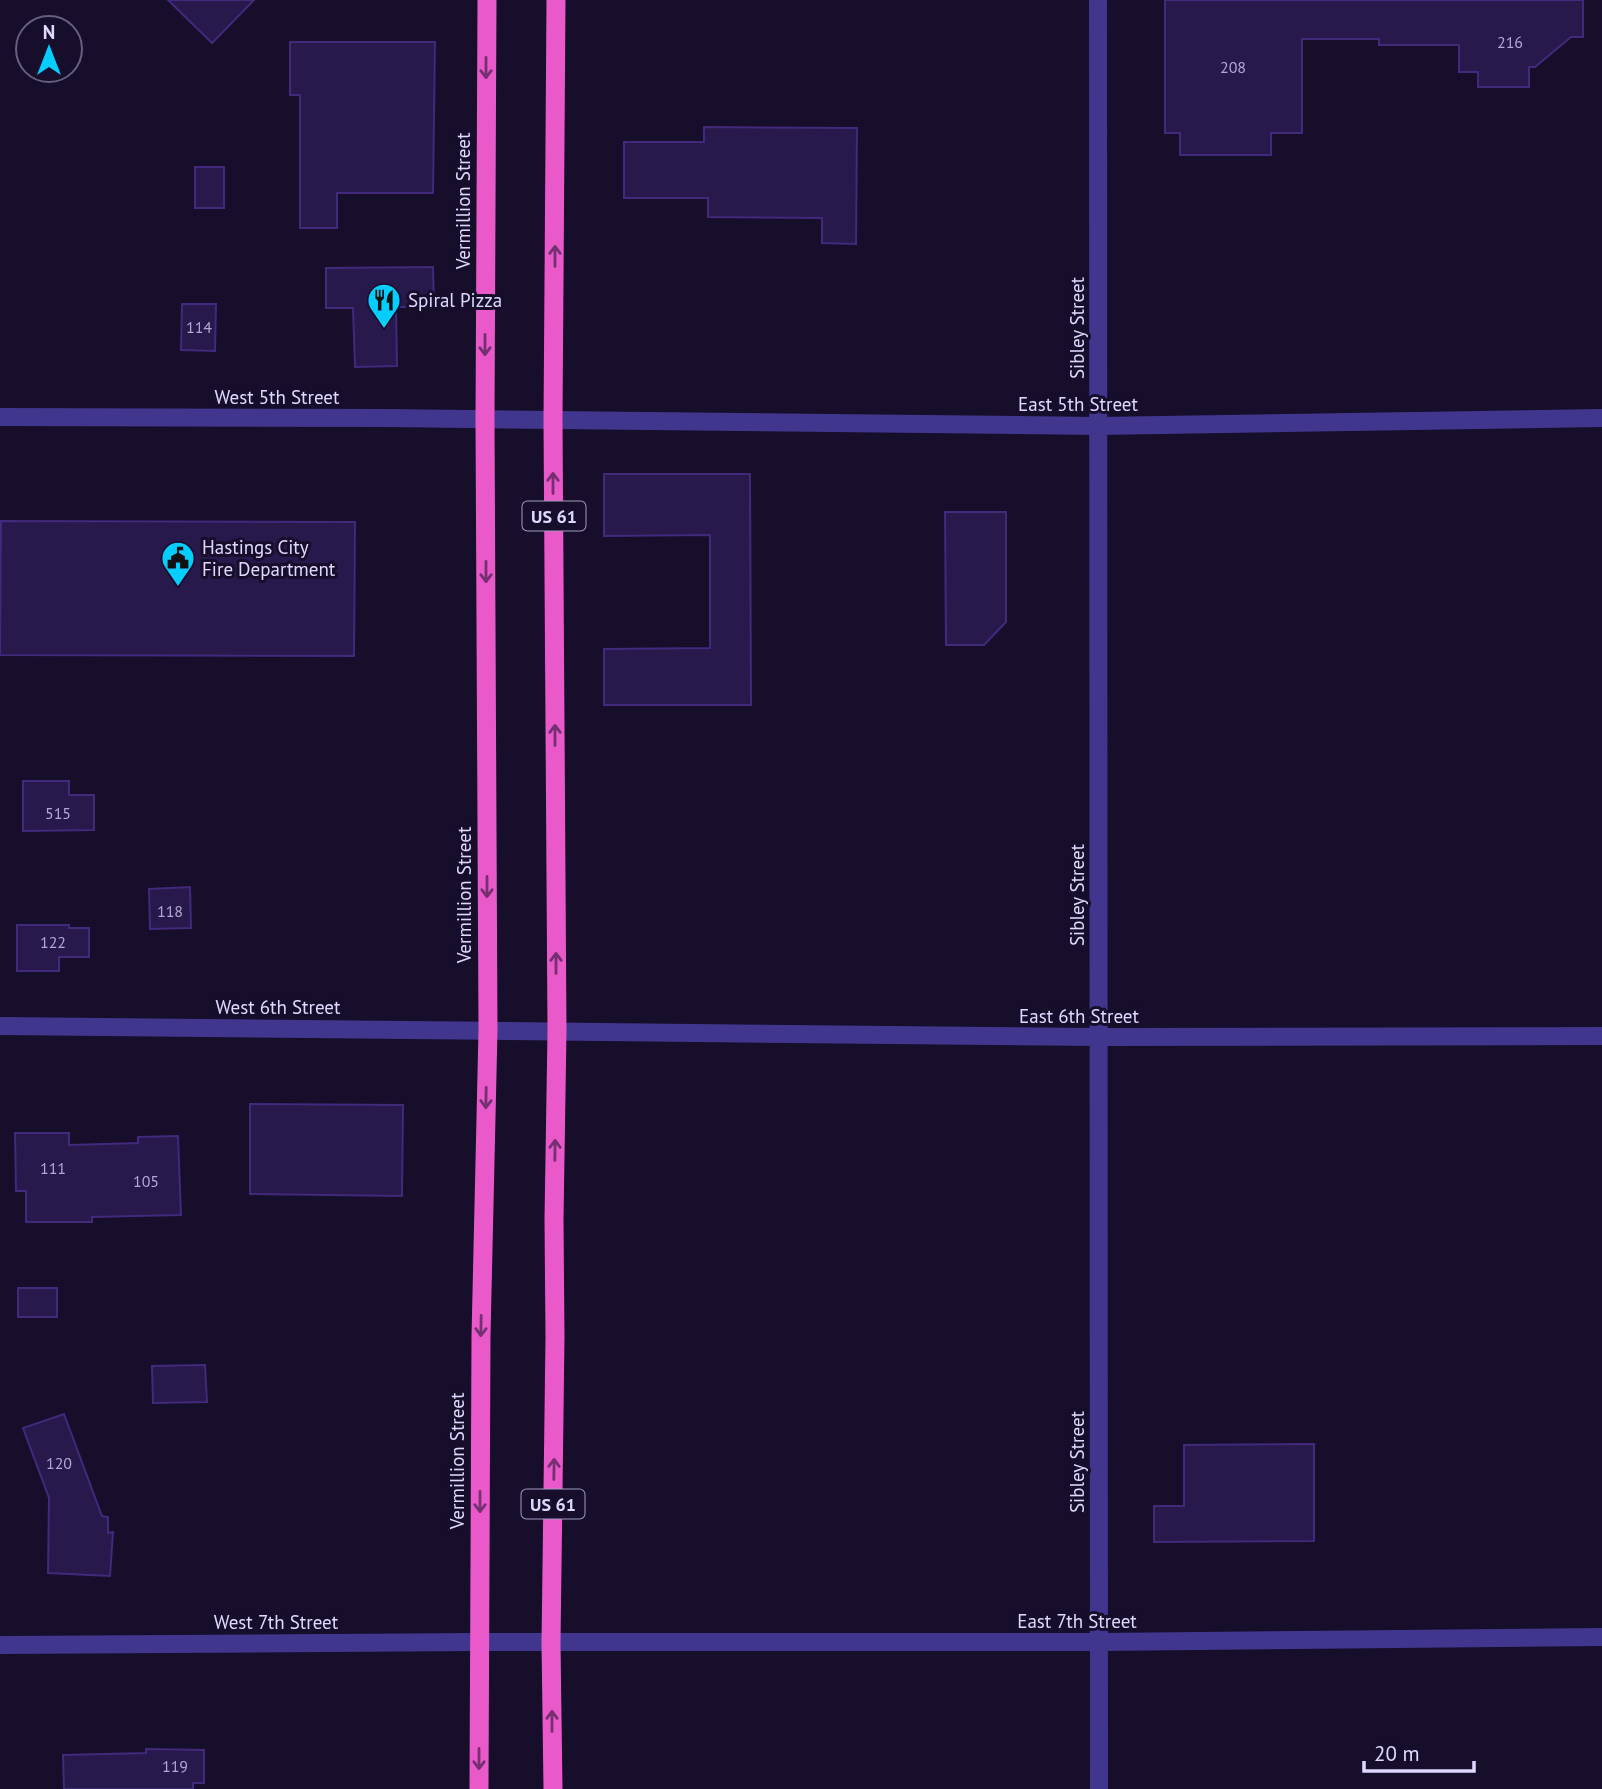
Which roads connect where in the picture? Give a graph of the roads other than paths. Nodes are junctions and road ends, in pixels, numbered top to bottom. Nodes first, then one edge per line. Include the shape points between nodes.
1 (487, 0) edge
2 (556, 0) edge
3 (1098, 0) edge
4 (0, 417) edge
5 (1602, 418) edge
6 (485, 420) junction
7 (553, 421) junction
8 (1098, 425) junction
9 (0, 1026) edge
10 (488, 1030) junction
11 (557, 1031) junction
12 (1602, 1036) edge
13 (1098, 1037) junction
14 (1602, 1637) edge
15 (478, 1642) junction
16 (1098, 1642) junction
17 (551, 1643) junction
18 (0, 1645) edge
19 (479, 1789) edge
20 (553, 1789) edge
21 (1098, 1789) edge

1 -> 6 highway, Vermillion Street
7 -> 2 highway, US 61
3 - 8 street, Sibley Street
4 - 6 street, West 5th Street
5 - 8 street, East 5th Street
6 - 7 street, West 5th Street
6 -> 10 highway, Vermillion Street
7 - 8 street, East 5th Street
11 -> 7 highway, US 61
8 - 13 street, Sibley Street
9 - 10 street, West 6th Street
10 - 11 street, West 6th Street
10 -> 15 highway, Vermillion Street
11 - 13 street, East 6th Street
17 -> 11 highway, US 61
12 - 13 street, East 6th Street
13 - 16 street, Sibley Street
14 - 16 street, East 7th Street
15 - 17 street, West 7th Street
15 - 18 street, West 7th Street
15 -> 19 highway, Vermillion Street
16 - 17 street, East 7th Street
16 - 21 street, Sibley Street
20 -> 17 highway, US 61

